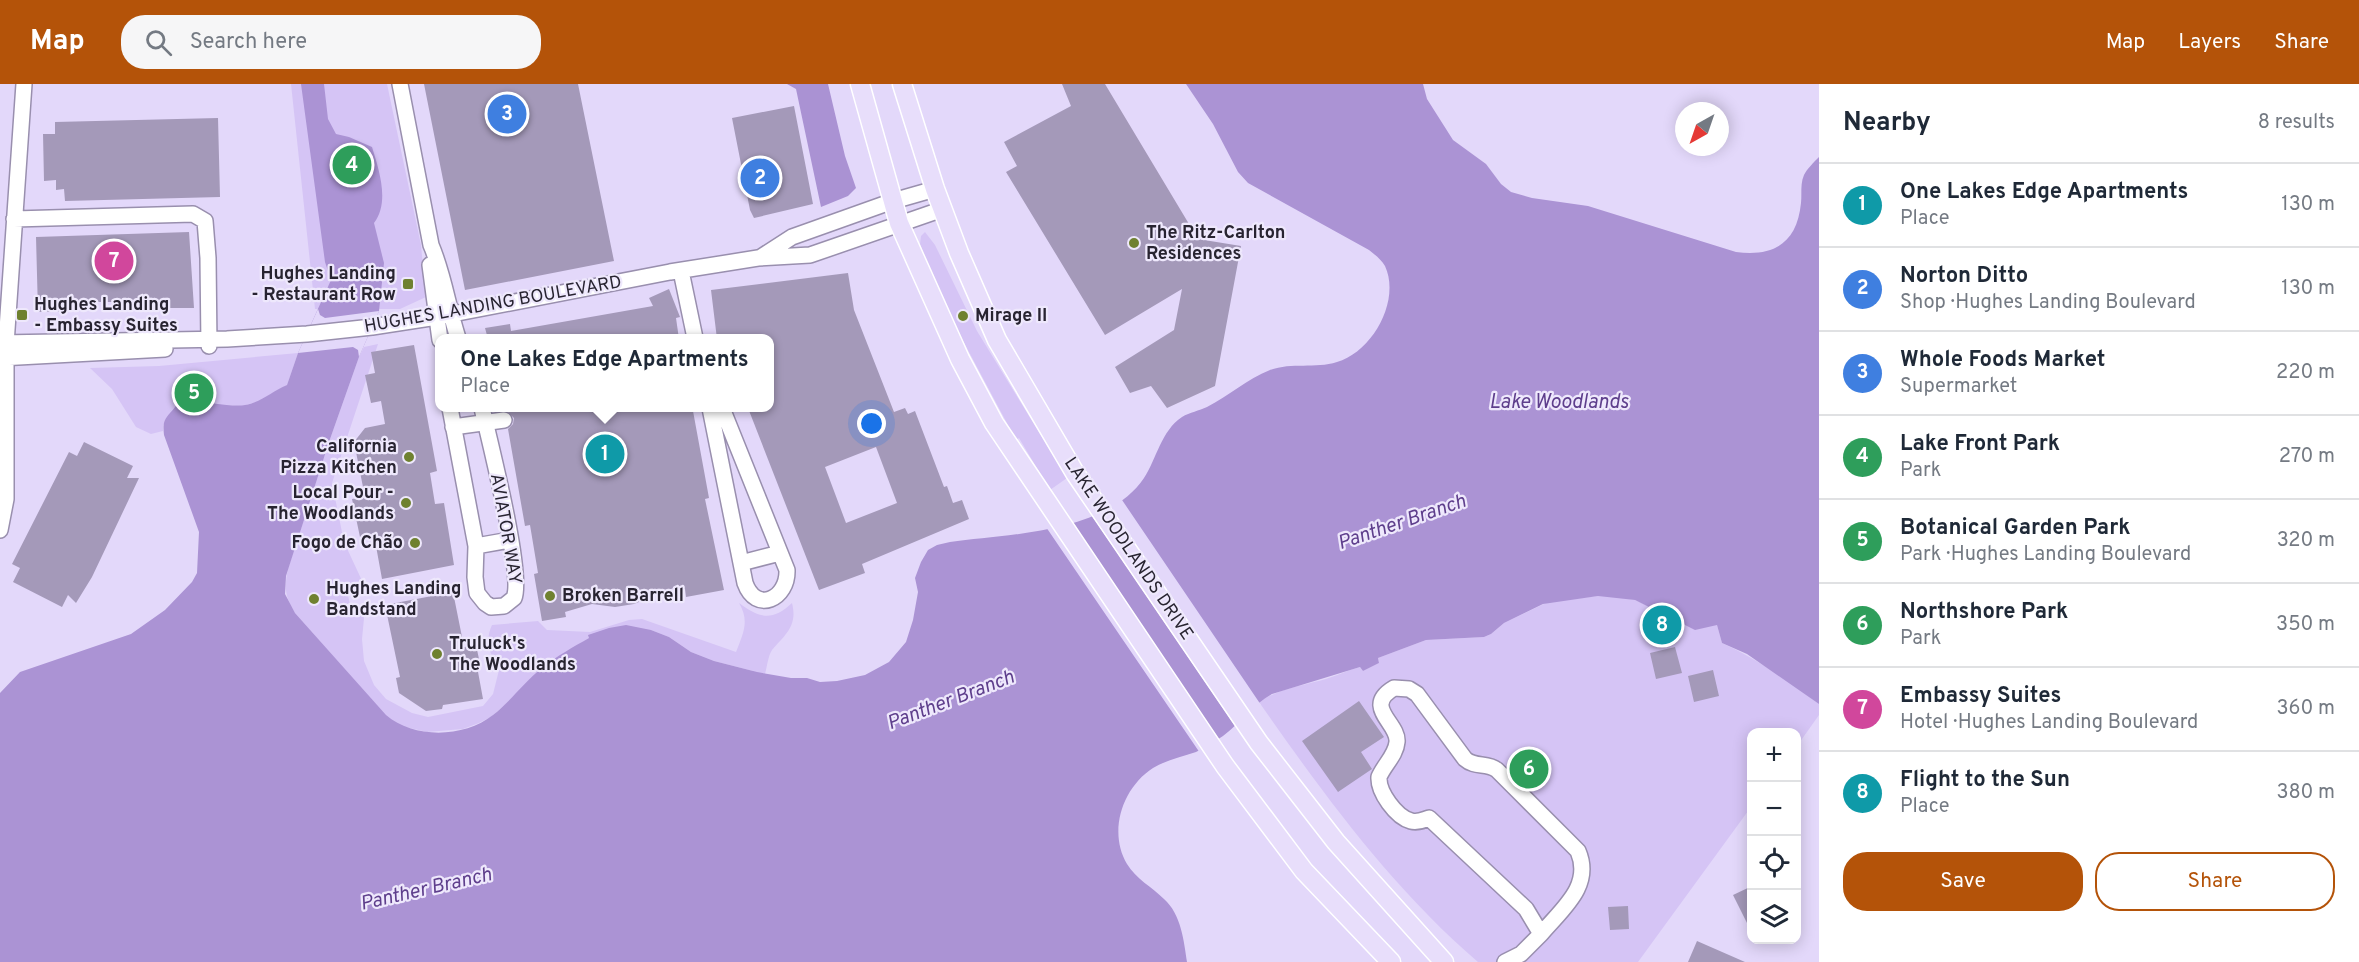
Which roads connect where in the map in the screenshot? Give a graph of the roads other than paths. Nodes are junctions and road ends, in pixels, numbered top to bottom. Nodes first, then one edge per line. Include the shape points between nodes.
1 (24, 84) edge
2 (400, 84) edge
3 (860, 84) edge
4 (902, 84) edge
5 (935, 189) junction
6 (893, 201) junction
7 (943, 208) junction
8 (15, 219) junction
9 (899, 223) junction
10 (758, 258) junction
11 (681, 272) junction
12 (444, 316) junction
13 (441, 334) edge
14 (455, 334) edge
15 (694, 334) edge
16 (209, 342) junction
17 (3, 351) edge
18 (451, 412) edge
19 (711, 412) edge
20 (724, 412) edge
21 (483, 415) edge
22 (504, 420) dead end
23 (453, 428) junction
24 (0, 530) edge
25 (510, 540) junction
26 (476, 546) junction
27 (780, 553) junction
28 (741, 564) junction
29 (1541, 934) junction
30 (1520, 958) edge
31 (1391, 962) edge
32 (1444, 962) edge
33 (1505, 962) edge

1 - 8 street
2 - 12 street via 431,245 439,265
3 - 6 main road
4 - 5 main road, LAKE WOODLANDS DRIVE
5 - 6 street, HUGHES LANDING BOULEVARD
5 - 7 main road, LAKE WOODLANDS DRIVE
6 - 9 main road
6 - 10 street, HUGHES LANDING BOULEVARD via 792,237
7 - 9 street, HUGHES LANDING BOULEVARD
7 - 32 main road, LAKE WOODLANDS DRIVE via 997,340 1075,472 1259,743 1336,842
8 - 16 street via 193,214 205,221
8 - 17 street
9 - 10 street, HUGHES LANDING BOULEVARD via 810,255
9 - 31 main road via 960,359 994,423 1041,496 1225,766 1304,871
10 - 11 street, HUGHES LANDING BOULEVARD
11 - 12 street, HUGHES LANDING BOULEVARD
11 - 15 street
12 - 13 street
12 - 14 street
12 - 16 street, HUGHES LANDING BOULEVARD via 372,327
16 - 17 street, HUGHES LANDING BOULEVARD
17 - 24 street via 6,499
18 - 23 street, AVIATOR WAY
19 - 28 street
20 - 27 street
21 - 22 street
21 - 23 street
21 - 25 street, AVIATOR WAY
23 - 26 street, AVIATOR WAY
25 - 26 street
25 - 26 street, AVIATOR WAY via 517,589 510,603 498,608 485,603 477,593
27 - 28 street
27 - 28 street via 787,580 771,599 764,601 747,590
29 - 29 street via 1582,881 1578,851 1497,770 1473,765 1465,759 1417,694 1399,687 1389,690 1382,706 1397,742 1379,777 1382,790 1404,818 1414,822 1430,818 1526,909
29 - 30 street
30 - 33 street

